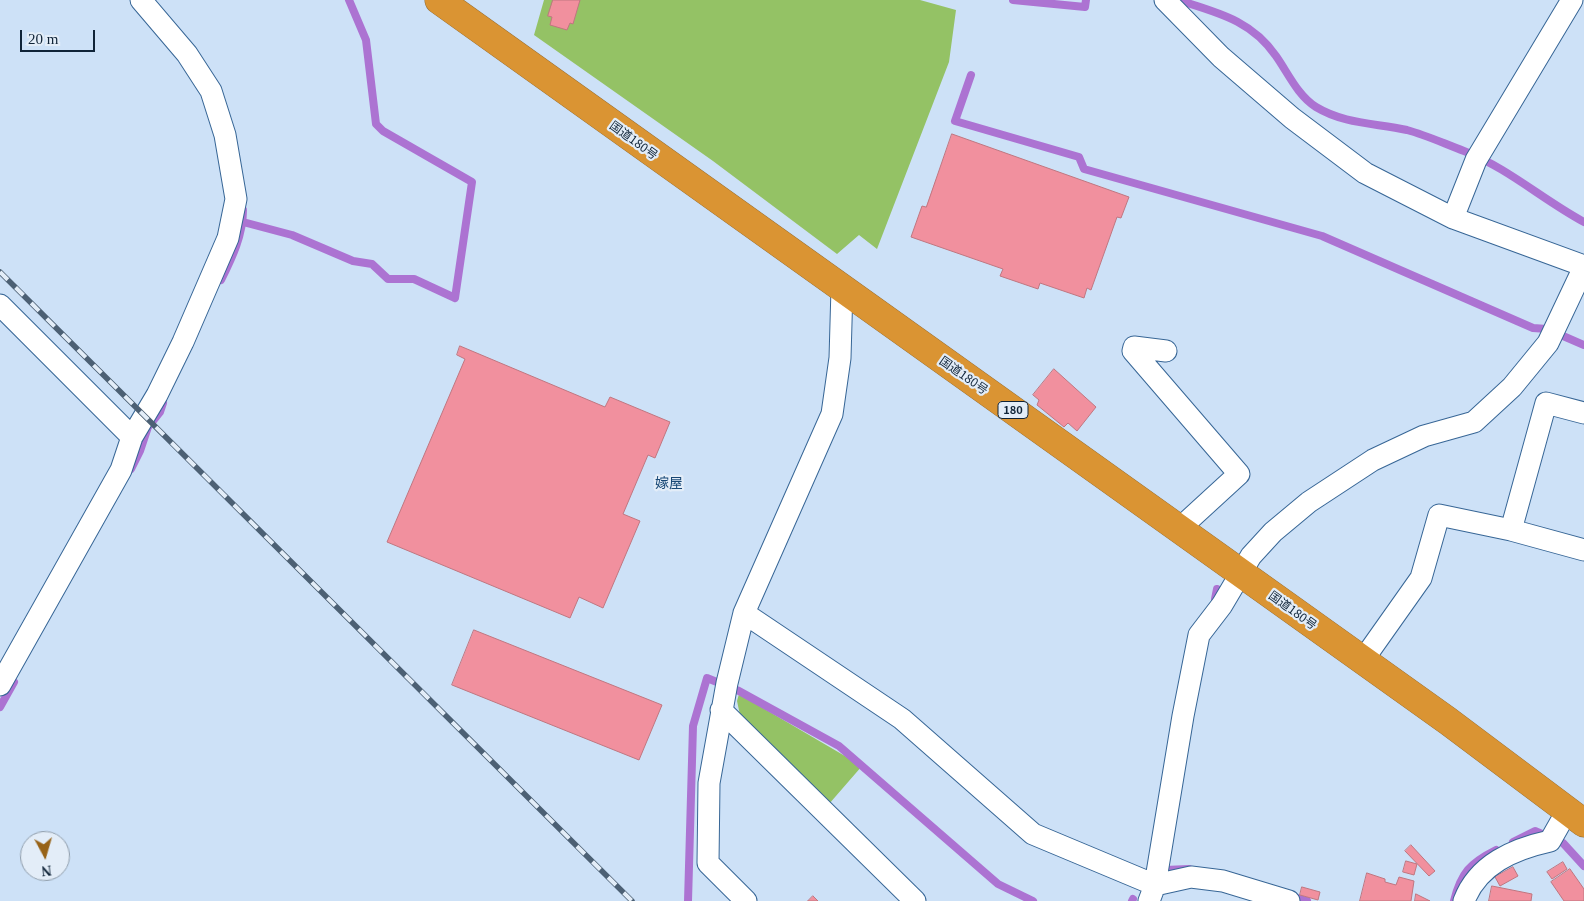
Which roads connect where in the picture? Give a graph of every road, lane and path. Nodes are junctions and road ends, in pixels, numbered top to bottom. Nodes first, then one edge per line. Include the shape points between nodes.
1 (141, 0) edge
2 (439, 0) edge
3 (1165, 0) edge
4 (1572, 0) edge
5 (1453, 218) junction
6 (1584, 266) edge
7 (842, 288) junction
8 (0, 305) edge
9 (1166, 351) dead end
10 (1584, 413) edge
11 (132, 437) junction
12 (1179, 528) junction
13 (1511, 530) junction
14 (1584, 550) edge
15 (1241, 573) junction
16 (744, 613) junction
17 (1363, 660) junction
18 (0, 686) edge
19 (721, 710) junction
20 (1564, 827) edge
21 (1152, 893) edge
22 (746, 901) edge
23 (915, 901) edge
24 (1289, 901) edge
25 (1464, 901) edge

1 - 11 street via 187,54 211,91 225,135 236,199 228,238 184,342
2 - 7 highway, 国道180号 / 180
3 - 5 street via 1221,57 1292,118 1365,173
4 - 5 street via 1478,158
5 - 6 street
6 - 15 street via 1548,343 1512,387 1474,422 1424,436 1373,460 1309,502 1272,532
7 - 12 highway, 国道180号 / 180
7 - 16 street via 840,358 832,414
8 - 11 street
9 - 12 street via 1134,346 1133,351 1239,474
10 - 13 street via 1546,403
11 - 18 street via 121,470
12 - 15 highway, 国道180号 / 180
13 - 14 street
13 - 17 street via 1439,515 1421,578
15 - 17 highway, 国道180号 / 180
15 - 21 street via 1199,635
16 - 19 street
16 - 21 street via 902,719 1033,834
17 - 20 highway, 国道180号 / 180
19 - 22 street via 709,783 708,863
19 - 23 street
20 - 25 street via 1487,868 1470,885
21 - 24 street via 1191,877 1223,881

